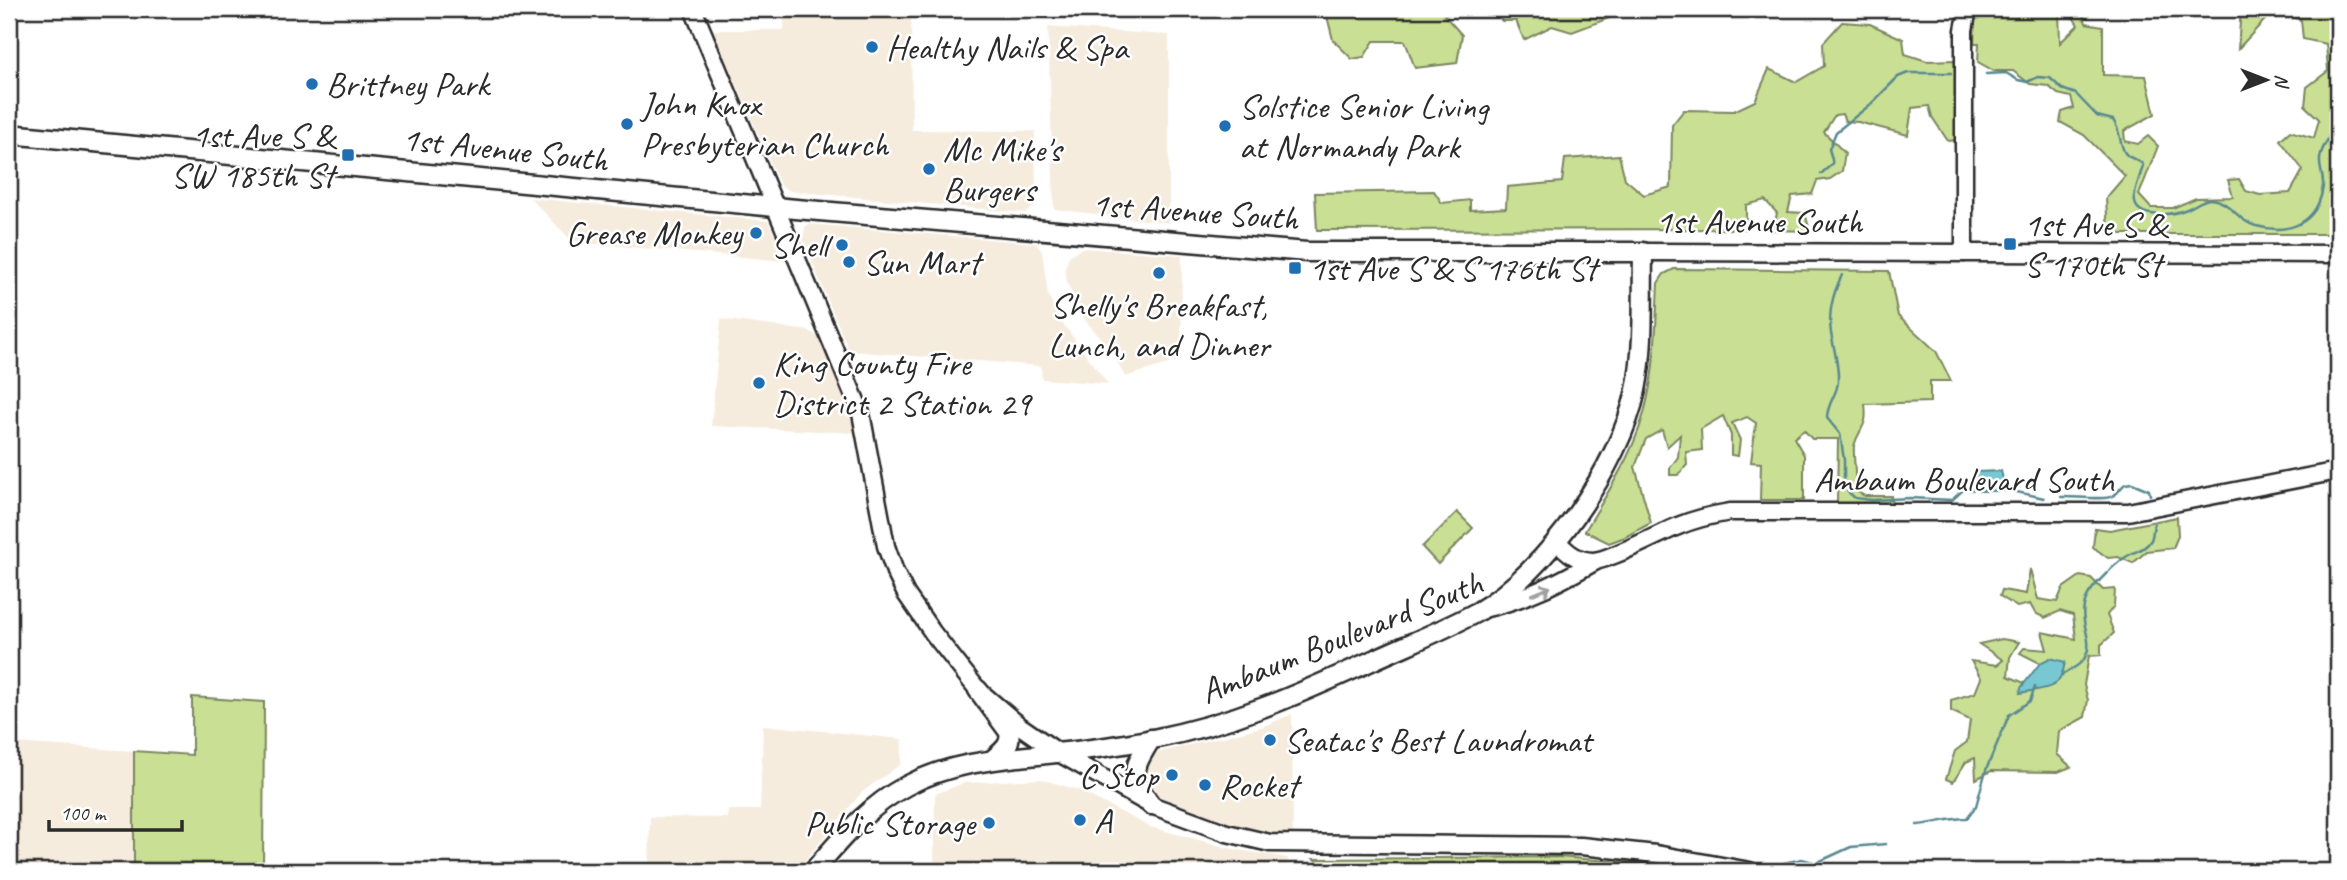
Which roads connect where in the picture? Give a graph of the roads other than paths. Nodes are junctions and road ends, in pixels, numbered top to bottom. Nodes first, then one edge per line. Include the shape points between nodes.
1 (693, 9) edge
2 (1968, 9) edge
3 (9, 134) edge
4 (776, 208) junction
5 (1643, 252) junction
6 (1964, 253) junction
7 (2338, 254) edge
8 (2338, 471) edge
9 (1557, 541) junction
10 (1596, 561) junction
11 (1481, 610) junction
12 (978, 690) junction
13 (1151, 739) junction
14 (1059, 753) junction
15 (992, 760) junction
16 (1152, 805) junction
17 (813, 871) edge
18 (1750, 871) edge

1 - 4 street
2 - 6 street via 1964,30
3 - 4 main road, 1st Avenue South
4 - 5 main road, 1st Avenue South via 1307,252
4 - 12 street via 861,413 895,572 936,638
5 - 6 street, 1st Avenue South
5 - 9 main road via 1636,392 1608,464
6 - 7 street, 1st Avenue South
8 - 10 street, Ambaum Boulevard South via 2128,512 1730,512 1680,525
9 - 10 street via 1579,559
9 - 11 main road via 1526,574
11 -> 10 street, Ambaum Boulevard South via 1550,587
11 - 13 main road, Ambaum Boulevard South via 1265,708
12 - 14 street
12 - 15 main road via 1010,732 1007,746
13 - 14 main road, Ambaum Boulevard South
13 - 16 main road via 1135,775 1137,787
14 - 15 main road, Ambaum Boulevard South
14 - 16 street
15 - 17 main road, Ambaum Boulevard South via 932,774 904,787 851,827
16 - 18 street via 1227,833 1270,843 1581,846

